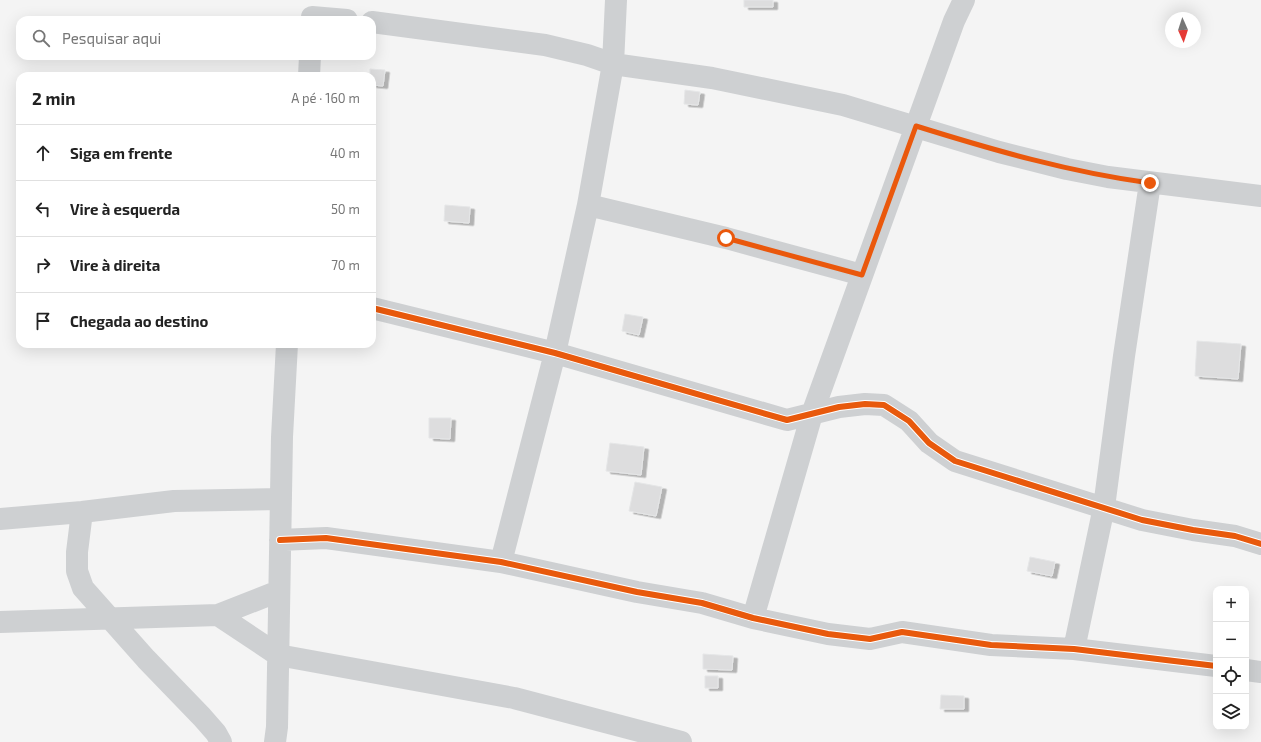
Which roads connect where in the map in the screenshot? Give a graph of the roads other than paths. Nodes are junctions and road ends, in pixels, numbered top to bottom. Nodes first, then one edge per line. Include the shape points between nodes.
1 (616, 0) edge
2 (964, 0) edge
3 (313, 12) edge
4 (330, 16) edge
5 (376, 23) edge
6 (310, 60) edge
7 (613, 64) junction
8 (309, 72) edge
9 (916, 126) junction
10 (1150, 183) junction
11 (1261, 196) edge
12 (588, 205) junction
13 (862, 275) junction
14 (376, 309) edge
15 (287, 348) edge
16 (555, 353) junction
17 (812, 414) junction
18 (281, 499) junction
19 (1104, 507) junction
20 (82, 512) junction
21 (0, 519) edge
22 (280, 540) junction
23 (1261, 544) edge
24 (501, 562) junction
25 (279, 591) junction
26 (218, 615) junction
27 (109, 618) junction
28 (752, 618) junction
29 (0, 622) edge
30 (1074, 649) junction
31 (278, 656) junction
32 (1213, 666) edge
33 (1249, 670) edge
34 (1261, 672) edge
35 (221, 742) edge
36 (275, 742) edge
37 (681, 742) edge

1 - 7 street
2 - 9 street
3 - 4 street
5 - 7 street via 545,45
6 - 8 street
7 - 9 street via 712,78 843,105
7 - 12 street
9 - 10 street via 999,152 1060,167
9 - 13 street
10 - 11 street
10 - 19 street
12 - 13 street via 726,238
12 - 16 street
13 - 17 street
14 - 16 street
15 - 18 street
16 - 17 street via 787,420
16 - 24 street
17 - 19 street via 839,407 884,405 908,421 929,443 955,461
17 - 28 street
18 - 20 street via 174,501
18 - 22 street
19 - 23 street via 1142,520 1235,536
19 - 30 street
20 - 21 street
20 - 27 street via 77,571 83,588
22 - 24 street via 326,538
22 - 25 street
24 - 28 street via 637,592 702,602
25 - 26 street
25 - 31 street
26 - 27 street
26 - 31 street
27 - 29 street
27 - 35 street via 202,717
28 - 30 street via 828,634 870,638 902,632 991,645
30 - 32 street
31 - 36 street
31 - 37 street via 514,698
33 - 34 street

